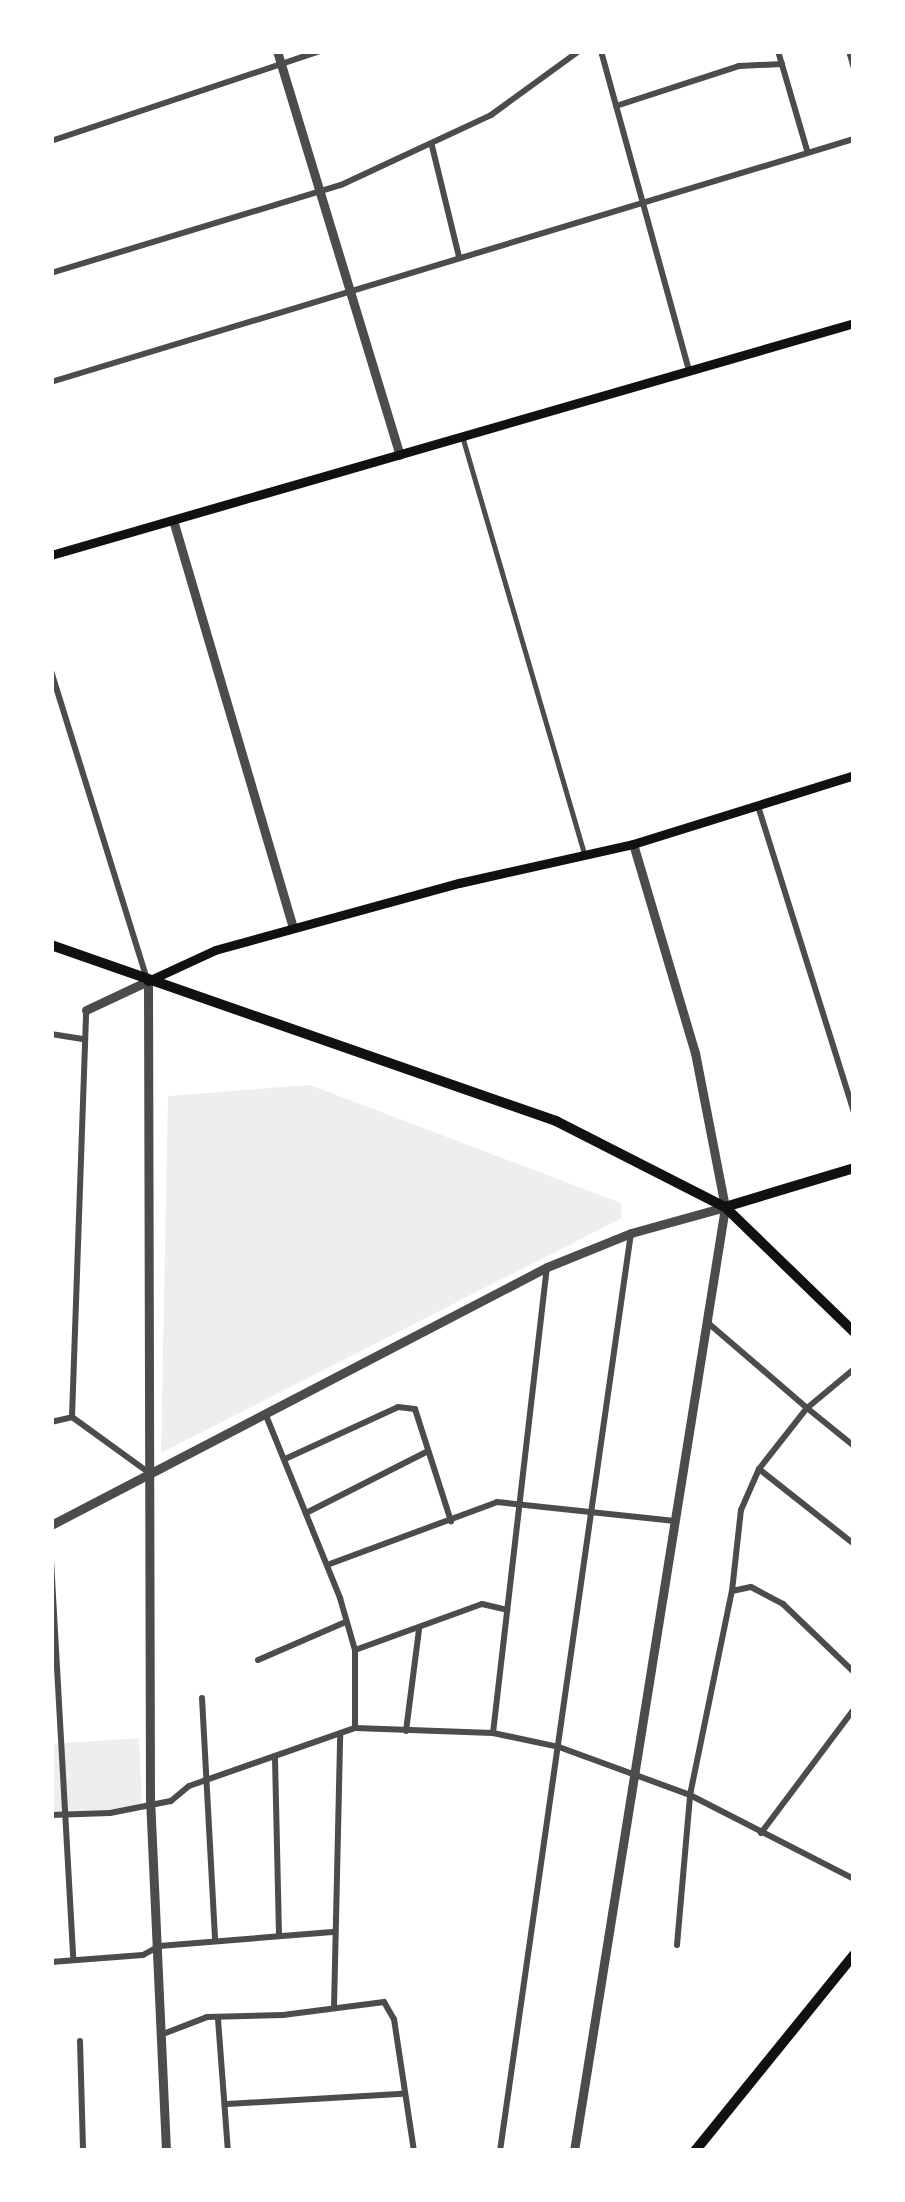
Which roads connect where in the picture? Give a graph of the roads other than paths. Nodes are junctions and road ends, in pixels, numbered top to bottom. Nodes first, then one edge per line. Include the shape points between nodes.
1 (278, 51) edge
2 (320, 51) edge
3 (579, 51) edge
4 (601, 51) edge
5 (778, 51) edge
6 (849, 51) edge
7 (281, 64) junction
8 (782, 64) junction
9 (854, 69) edge
10 (616, 106) junction
11 (854, 140) edge
12 (51, 141) edge
13 (432, 146) junction
14 (807, 150) junction
15 (320, 192) junction
16 (642, 201) junction
17 (459, 257) junction
18 (51, 273) edge
19 (347, 292) junction
20 (854, 323) edge
21 (689, 372) junction
22 (51, 382) edge
23 (463, 438) junction
24 (400, 455) junction
25 (173, 520) junction
26 (51, 555) edge
27 (51, 670) edge
28 (854, 775) edge
29 (757, 802) junction
30 (633, 844) junction
31 (585, 854) junction
32 (293, 927) junction
33 (51, 944) edge
34 (148, 981) junction
35 (86, 1010) joint
36 (51, 1034) edge
37 (84, 1039) junction
38 (854, 1113) edge
39 (854, 1168) edge
40 (725, 1207) junction
41 (631, 1233) junction
42 (547, 1267) junction
43 (707, 1322) junction
44 (854, 1332) edge
45 (854, 1369) edge
46 (807, 1408) junction
47 (264, 1412) junction
48 (72, 1417) junction
49 (51, 1421) edge
50 (854, 1446) edge
51 (428, 1451) junction
52 (285, 1459) junction
53 (760, 1469) junction
54 (148, 1472) junction
55 (519, 1505) junction
56 (594, 1511) junction
57 (306, 1513) junction
58 (452, 1521) junction
59 (675, 1521) junction
60 (51, 1525) edge
61 (854, 1544) edge
62 (51, 1560) edge
63 (328, 1565) junction
64 (731, 1591) junction
65 (507, 1610) junction
66 (343, 1623) junction
67 (419, 1630) junction
68 (355, 1650) junction
69 (258, 1660) dead end
70 (854, 1672) edge
71 (202, 1698) dead end
72 (854, 1709) edge
73 (355, 1728) junction
74 (406, 1731) junction
75 (493, 1733) junction
76 (340, 1734) junction
77 (559, 1747) junction
78 (275, 1756) junction
79 (207, 1780) junction
80 (636, 1780) junction
81 (690, 1795) junction
82 (151, 1801) junction
83 (51, 1815) edge
84 (64, 1815) junction
85 (761, 1833) junction
86 (854, 1879) edge
87 (332, 1932) junction
88 (279, 1934) junction
89 (215, 1941) junction
90 (677, 1945) dead end
91 (158, 1946) junction
92 (854, 1955) edge
93 (73, 1958) junction
94 (51, 1962) edge
95 (334, 2008) junction
96 (218, 2018) junction
97 (163, 2034) junction
98 (80, 2041) dead end
99 (403, 2094) junction
100 (227, 2104) junction
101 (82, 2151) edge
102 (166, 2151) edge
103 (228, 2151) edge
104 (414, 2151) edge
105 (500, 2151) edge
106 (574, 2151) edge
107 (695, 2151) edge

1 - 7 street
2 - 7 street
3 - 13 street
4 - 10 street
5 - 8 street
6 - 9 street
7 - 12 street
7 - 15 street
8 - 10 street via 739,66
8 - 14 street
10 - 16 street
11 - 14 street
13 - 15 street
13 - 17 street
14 - 16 street
15 - 18 street
15 - 19 street
16 - 17 street
16 - 21 street
17 - 19 street
19 - 22 street
19 - 24 street
20 - 21 main road
21 - 23 main road
23 - 24 main road
23 - 31 street
24 - 25 main road
25 - 26 main road
25 - 32 street
27 - 34 street
28 - 29 main road
29 - 30 main road
29 - 38 street
30 - 31 main road
30 - 40 street via 695,1053
31 - 32 main road
32 - 34 main road
33 - 34 main road
34 - 35 street
34 - 40 main road via 556,1121
34 - 54 street
35 - 37 street
36 - 37 street
37 - 48 street
39 - 40 main road
40 - 41 street
40 - 43 street
40 - 44 main road
41 - 42 street
41 - 56 street
42 - 47 street
42 - 55 street
43 - 46 street
43 - 59 street
45 - 46 street
46 - 50 street
46 - 53 street
47 - 52 street
47 - 54 street
48 - 49 street
48 - 54 street
51 - 52 street via 415,1409 398,1408
51 - 57 street
51 - 58 street
52 - 57 street
53 - 61 street
53 - 64 street via 742,1510
54 - 60 street
54 - 82 street
55 - 56 street
55 - 58 street via 497,1502
55 - 65 street
56 - 59 street
56 - 77 street
57 - 63 street
58 - 63 street
59 - 80 street
62 - 84 street
63 - 66 street
64 - 70 street via 751,1587 783,1604
64 - 81 street
65 - 67 street via 482,1604
65 - 75 street
66 - 68 street
66 - 69 street
67 - 68 street
67 - 74 street
68 - 73 street
71 - 79 street
72 - 85 street
73 - 74 street
73 - 76 street
74 - 75 street
75 - 77 street
76 - 78 street
76 - 87 street
77 - 80 street
77 - 105 street
78 - 79 street
78 - 88 street
79 - 82 street via 171,1801
79 - 89 street
80 - 81 street
80 - 106 street
81 - 85 street
81 - 90 street
82 - 84 street
82 - 91 street
83 - 84 street
84 - 93 street
85 - 86 street
87 - 88 street
87 - 95 street
88 - 89 street
89 - 91 street
91 - 93 street via 143,1955
91 - 97 street
92 - 107 main road
93 - 94 street
95 - 96 street
95 - 99 street via 384,2002 394,2019
96 - 97 street
96 - 100 street
97 - 102 street
98 - 101 street
99 - 100 street
99 - 104 street
100 - 103 street

